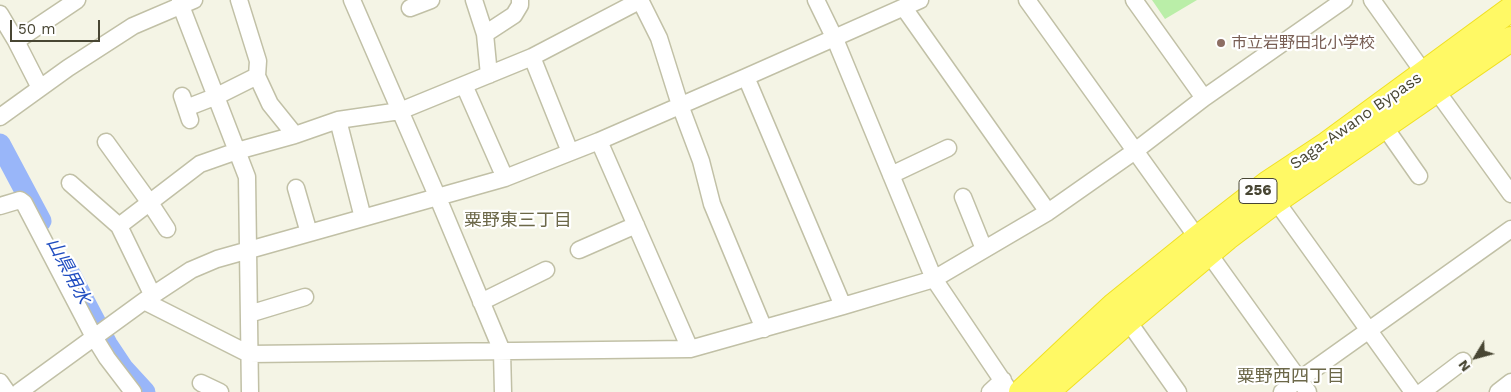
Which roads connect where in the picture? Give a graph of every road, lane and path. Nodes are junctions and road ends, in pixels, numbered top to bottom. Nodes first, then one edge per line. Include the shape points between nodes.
1 (77, 0) edge
2 (239, 0) edge
3 (352, 0) edge
4 (431, 0) edge
5 (474, 0) edge
6 (520, 0) edge
7 (640, 0) edge
8 (816, 0) edge
9 (920, 0) edge
10 (1027, 0) edge
11 (1134, 0) edge
12 (1344, 0) edge
13 (1372, 0) edge
14 (185, 2) edge
15 (410, 8) dead end
16 (904, 8) junction
17 (1511, 9) edge
18 (0, 14) edge
19 (485, 34) junction
20 (835, 39) junction
21 (1511, 39) edge
22 (16, 40) junction
23 (532, 57) junction
24 (489, 74) junction
25 (257, 76) junction
26 (746, 78) junction
27 (1430, 81) junction
28 (464, 85) junction
29 (40, 88) junction
30 (217, 96) junction
31 (1204, 98) junction
32 (680, 105) junction
33 (186, 108) dead end
34 (400, 111) junction
35 (0, 117) edge
36 (338, 120) junction
37 (1384, 126) junction
38 (295, 135) junction
39 (599, 140) junction
40 (106, 142) dead end
41 (948, 148) dead end
42 (1135, 150) junction
43 (237, 151) junction
44 (570, 152) junction
45 (891, 175) junction
46 (1419, 176) dead end
47 (505, 178) junction
48 (70, 183) dead end
49 (296, 188) dead end
50 (1511, 194) edge
51 (963, 197) dead end
52 (438, 198) junction
53 (1276, 201) junction
54 (150, 203) junction
55 (0, 206) edge
56 (1048, 212) junction
57 (363, 218) junction
58 (636, 225) junction
59 (119, 226) junction
60 (167, 229) dead end
61 (1511, 229) edge
62 (309, 233) junction
63 (1203, 246) junction
64 (984, 249) junction
65 (578, 250) dead end
66 (248, 251) junction
67 (546, 270) dead end
68 (934, 279) junction
69 (305, 297) dead end
70 (148, 298) junction
71 (481, 302) junction
72 (843, 306) junction
73 (249, 314) junction
74 (1128, 321) junction
75 (764, 329) junction
76 (1368, 330) junction
77 (99, 333) junction
78 (690, 349) junction
79 (502, 351) junction
80 (249, 354) junction
81 (1463, 361) dead end
82 (0, 382) edge
83 (1511, 382) edge
84 (201, 383) dead end
85 (1010, 386) edge
86 (1303, 386) edge
87 (6, 392) edge
88 (19, 392) edge
89 (133, 392) edge
90 (220, 392) edge
91 (250, 392) edge
92 (503, 392) edge
93 (990, 392) edge
94 (1047, 392) edge
95 (1178, 392) edge
96 (1282, 392) edge
97 (1413, 392) edge
98 (1422, 392) edge
99 (1498, 392) edge

1 - 22 street
2 - 25 street via 258,61
3 - 34 street
4 - 15 street
5 - 19 street
6 - 19 street via 514,15
7 - 23 street
7 - 32 street via 659,38
8 - 20 street
9 - 16 street
10 - 42 street
11 - 31 street
12 - 31 street
13 - 27 street
14 - 29 street via 132,26
14 - 30 street
16 - 20 street
16 - 56 street
17 - 27 highway, Saga-Awano Bypass / 256
18 - 22 street
19 - 24 street
20 - 26 street
20 - 45 street
21 - 27 highway, Saga-Awano Bypass / 256
22 - 29 street
23 - 24 street
23 - 44 street
24 - 28 street
25 - 30 street
25 - 38 street via 270,104
26 - 32 street
26 - 72 street
27 - 37 highway, Saga-Awano Bypass / 256
27 - 50 street
27 - 63 highway, Saga-Awano Bypass / 256 via 1268,183
28 - 34 street
28 - 47 street
29 - 35 street
30 - 33 street
30 - 43 street
31 - 42 street
32 - 39 street
32 - 75 street via 701,161 712,204
34 - 36 street
34 - 52 street
36 - 38 street
36 - 57 street
37 - 46 street
37 - 53 highway, Saga-Awano Bypass / 256
38 - 43 street
39 - 44 street
39 - 58 street
40 - 54 street
41 - 45 street
42 - 56 street
42 - 63 street
43 - 54 street via 200,164
43 - 66 street via 247,177
44 - 47 street
45 - 68 street
47 - 52 street
48 - 59 street
49 - 62 street
51 - 64 street
52 - 57 street
52 - 71 street
53 - 63 highway, Saga-Awano Bypass / 256
53 - 76 street
54 - 59 street
54 - 60 street
55 - 77 street via 20,200 24,203
56 - 64 street
57 - 62 street
58 - 65 street
58 - 78 street
59 - 70 street
61 - 76 street
62 - 66 street
63 - 74 highway, Saga-Awano Bypass / 256
63 - 85 highway, Saga-Awano Bypass / 256 via 1114,306 1073,342
63 - 86 street
64 - 68 street
66 - 70 street via 191,270
66 - 73 street
67 - 71 street
68 - 72 street
68 - 85 street
69 - 73 street
70 - 77 street
70 - 80 street
71 - 79 street
72 - 75 street
73 - 80 street
74 - 94 highway, Saga-Awano Bypass / 256
74 - 95 street
75 - 78 street
76 - 86 street
76 - 97 street
77 - 88 street
77 - 89 street via 107,358
78 - 79 street
79 - 80 street
79 - 92 street
80 - 91 street
81 - 98 street
82 - 87 street
83 - 99 street
84 - 90 street
85 - 93 street
86 - 96 street

